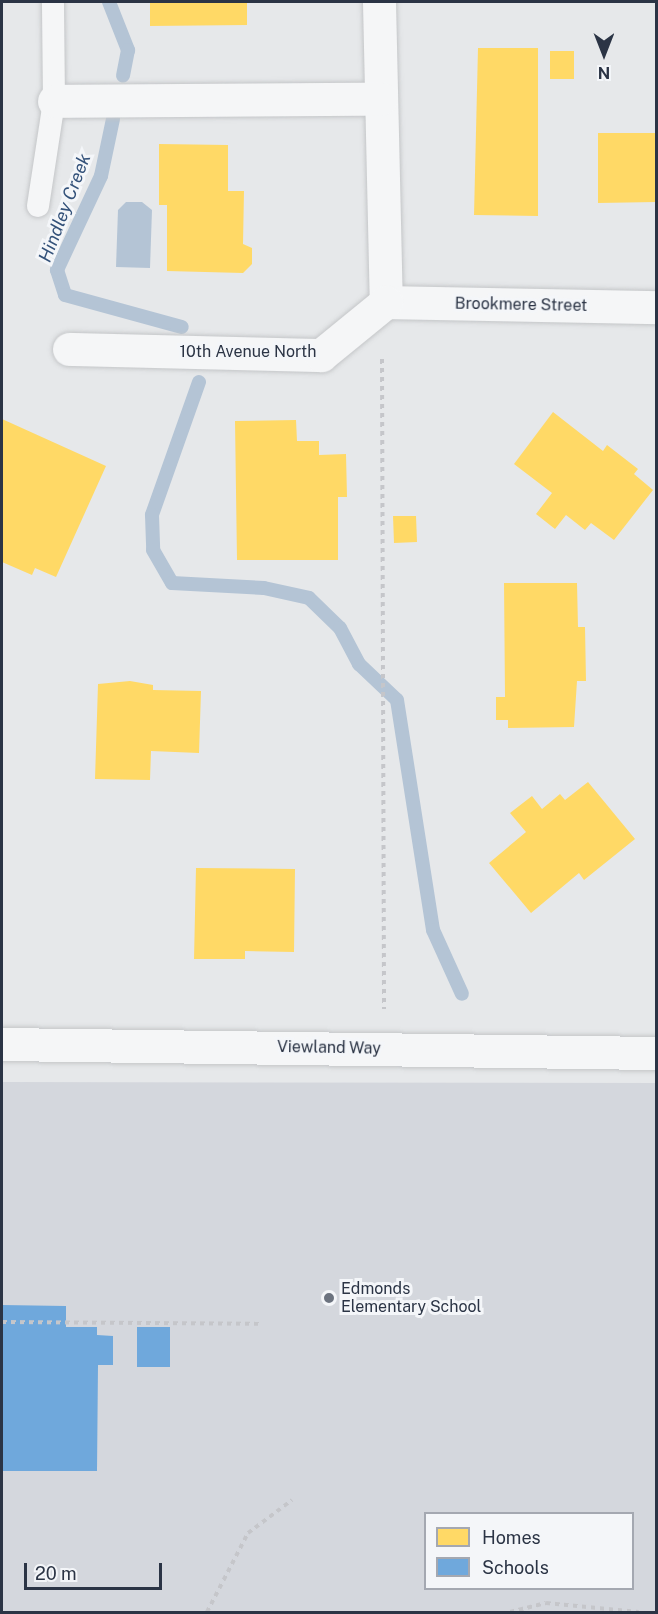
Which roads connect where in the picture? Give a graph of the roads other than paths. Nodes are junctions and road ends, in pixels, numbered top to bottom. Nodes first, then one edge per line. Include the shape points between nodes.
1 (53, 2) edge
2 (379, 2) edge
3 (381, 99) junction
4 (54, 101) junction
5 (38, 206) dead end
6 (386, 302) junction
7 (657, 307) edge
8 (69, 349) dead end
9 (2, 1044) edge
10 (657, 1053) edge

1 - 4 lane
2 - 3 street
3 - 4 street
3 - 6 street
4 - 5 lane
6 - 7 street, Brookmere Street
6 - 8 street, 10th Avenue North via 321,355
9 - 10 street, Viewland Way

